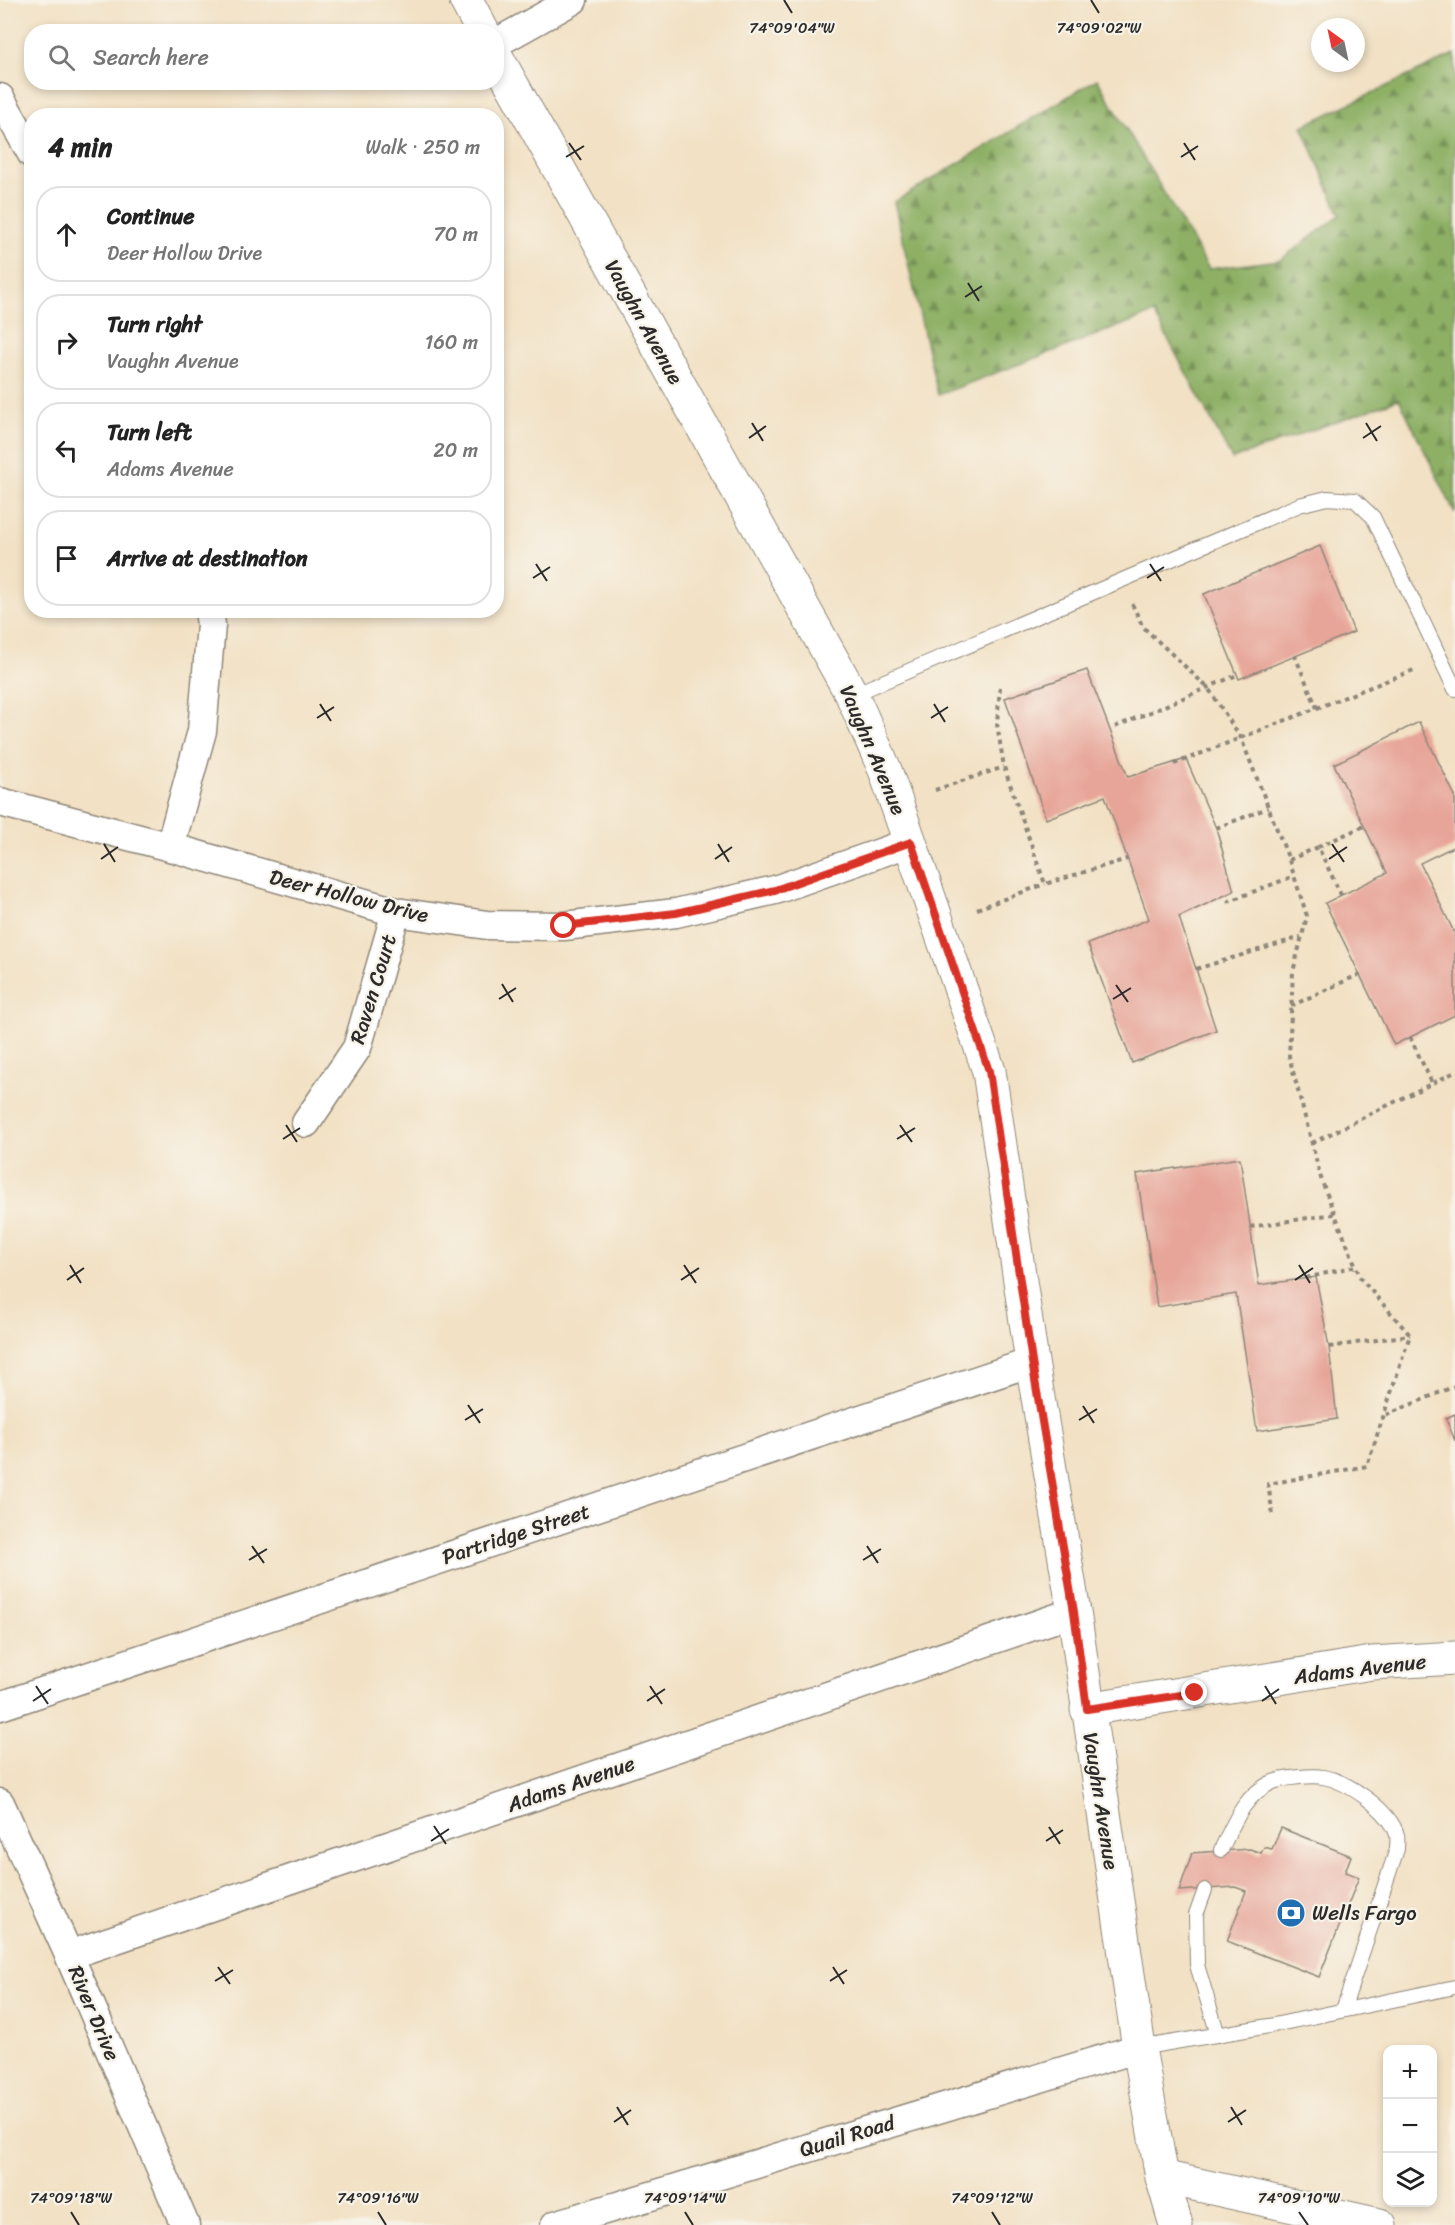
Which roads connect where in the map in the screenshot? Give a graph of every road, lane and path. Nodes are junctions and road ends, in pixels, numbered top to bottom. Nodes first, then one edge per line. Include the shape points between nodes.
1 (466, 0) edge
2 (573, 0) edge
3 (479, 24) edge
4 (504, 39) edge
5 (504, 70) edge
6 (0, 98) edge
7 (24, 140) edge
8 (1131, 600) dead end
9 (210, 618) edge
10 (1295, 656) dead end
11 (1414, 670) dead end
12 (1237, 675) dead end
13 (1000, 687) dead end
14 (1208, 688) junction
15 (1455, 689) edge
16 (852, 695) junction
17 (1317, 708) junction
18 (1115, 727) dead end
19 (1241, 738) junction
20 (1174, 764) dead end
21 (1004, 767) junction
22 (935, 790) dead end
23 (0, 802) edge
24 (1268, 808) junction
25 (1364, 826) dead end
26 (1216, 828) dead end
27 (911, 842) junction
28 (170, 847) junction
29 (1318, 847) junction
30 (1127, 859) dead end
31 (1289, 860) junction
32 (1294, 876) junction
33 (1045, 884) junction
34 (1341, 895) dead end
35 (1227, 902) dead end
36 (977, 909) dead end
37 (396, 912) junction
38 (1302, 937) junction
39 (1196, 969) dead end
40 (1360, 974) dead end
41 (1291, 1006) junction
42 (1410, 1037) dead end
43 (1455, 1072) edge
44 (1432, 1083) junction
45 (306, 1123) dead end
46 (1312, 1143) junction
47 (1334, 1214) junction
48 (1250, 1227) dead end
49 (1356, 1266) junction
50 (1306, 1278) dead end
51 (1410, 1335) junction
52 (1329, 1347) dead end
53 (1032, 1362) junction
54 (1455, 1386) edge
55 (1385, 1415) junction
56 (1273, 1515) dead end
57 (1074, 1612) junction
58 (1455, 1658) edge
59 (0, 1706) edge
60 (1087, 1709) junction
61 (0, 1803) edge
62 (1221, 1850) dead end
63 (1205, 1890) dead end
64 (69, 1955) junction
65 (1455, 1987) edge
66 (1343, 2010) junction
67 (1218, 2035) junction
68 (1139, 2048) junction
69 (1162, 2177) junction
70 (185, 2225) edge
71 (555, 2225) edge
72 (1176, 2225) edge
73 (1380, 2225) edge

1 - 3 main road
2 - 4 street
5 - 16 main road, Vaughn Avenue
6 - 7 street
8 - 14 path via 1143,627
9 - 28 street via 202,731
10 - 17 path
11 - 17 path
12 - 14 path
13 - 21 path via 997,724
14 - 18 path
14 - 19 path
15 - 16 lane via 1373,517 1355,500 1327,498 1299,505
16 - 27 main road, Vaughn Avenue
17 - 19 path
19 - 20 path
19 - 24 path
21 - 22 path
21 - 33 path
23 - 28 street, Deer Hollow Drive
24 - 26 path
24 - 31 path
25 - 29 path
27 - 37 street, Deer Hollow Drive via 775,890 676,913 542,926 487,925
27 - 53 main road, Vaughn Avenue via 989,1071
28 - 37 street, Deer Hollow Drive
29 - 31 path
29 - 34 path
30 - 33 path
31 - 32 path
32 - 35 path
32 - 38 path via 1307,916
33 - 36 path
37 - 45 street, Raven Court via 357,1048
38 - 39 path
38 - 41 path via 1293,972
40 - 41 path
41 - 46 path via 1289,1056
42 - 44 path
43 - 44 path
44 - 46 path
46 - 47 path
47 - 48 path
47 - 49 path
49 - 50 path
49 - 51 path via 1361,1280
51 - 52 path
51 - 55 path
53 - 57 main road, Vaughn Avenue
53 - 59 street, Partridge Street
54 - 55 path
55 - 56 path via 1367,1466 1268,1484
57 - 60 main road, Vaughn Avenue
57 - 64 street, Adams Avenue
58 - 60 main road, Adams Avenue via 1372,1663
60 - 68 main road, Vaughn Avenue
61 - 64 street, River Drive
62 - 66 lane via 1240,1810 1273,1782 1323,1777 1354,1790 1390,1821 1397,1835 1397,1848
63 - 67 lane via 1196,1915 1197,1965
64 - 70 street, River Drive
65 - 66 lane
66 - 67 lane
67 - 68 lane
68 - 69 main road, Vaughn Avenue
68 - 71 street, Quail Road
69 - 72 main road, Vaughn Avenue
69 - 73 main road

